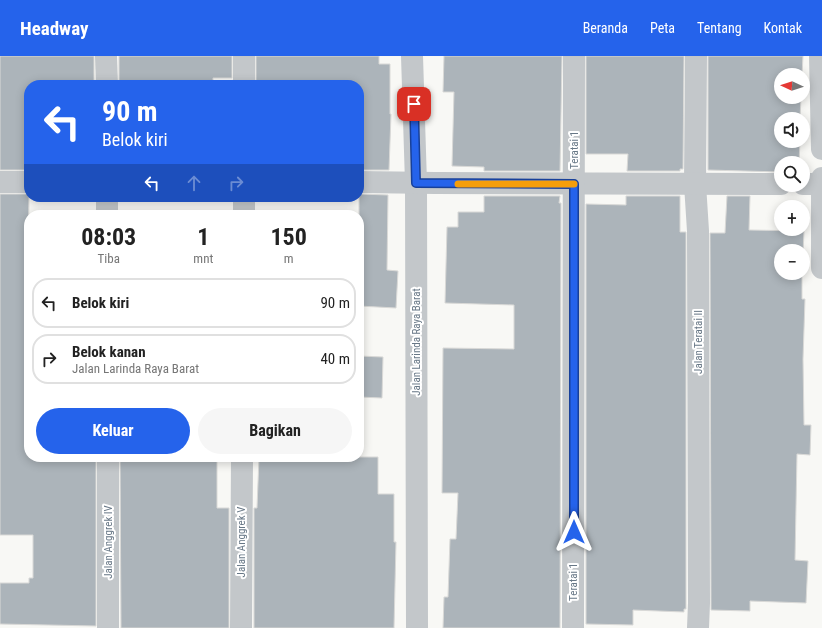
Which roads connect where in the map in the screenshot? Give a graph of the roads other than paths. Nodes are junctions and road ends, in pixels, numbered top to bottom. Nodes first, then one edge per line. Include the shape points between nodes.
1 (106, 56) edge
2 (244, 56) edge
3 (412, 56) edge
4 (574, 56) edge
5 (696, 56) edge
6 (820, 56) edge
7 (107, 80) edge
8 (244, 80) edge
9 (822, 149) edge
10 (822, 178) edge
11 (0, 182) edge
12 (24, 182) edge
13 (364, 182) edge
14 (416, 183) junction
15 (574, 184) junction
16 (695, 184) junction
17 (774, 184) edge
18 (810, 184) edge
19 (822, 184) edge
20 (822, 268) edge
21 (108, 462) edge
22 (242, 462) edge
23 (108, 628) edge
24 (241, 628) edge
25 (417, 628) edge
26 (573, 628) edge
27 (698, 628) edge

1 - 7 street
2 - 8 street
3 - 14 street, Jalan Larinda Raya Barat
4 - 15 street, Teratai 1
5 - 16 street, Jalan Teratai II
6 - 9 street
10 - 19 street
11 - 12 street
13 - 14 street
14 - 15 street
14 - 25 street, Jalan Larinda Raya Barat
15 - 16 street
15 - 26 street, Teratai 1
16 - 17 street
16 - 27 street, Jalan Teratai II via 698,231
18 - 19 street
19 - 20 street
21 - 23 street, Jalan Anggrek IV
22 - 24 street, Jalan Anggrek V

